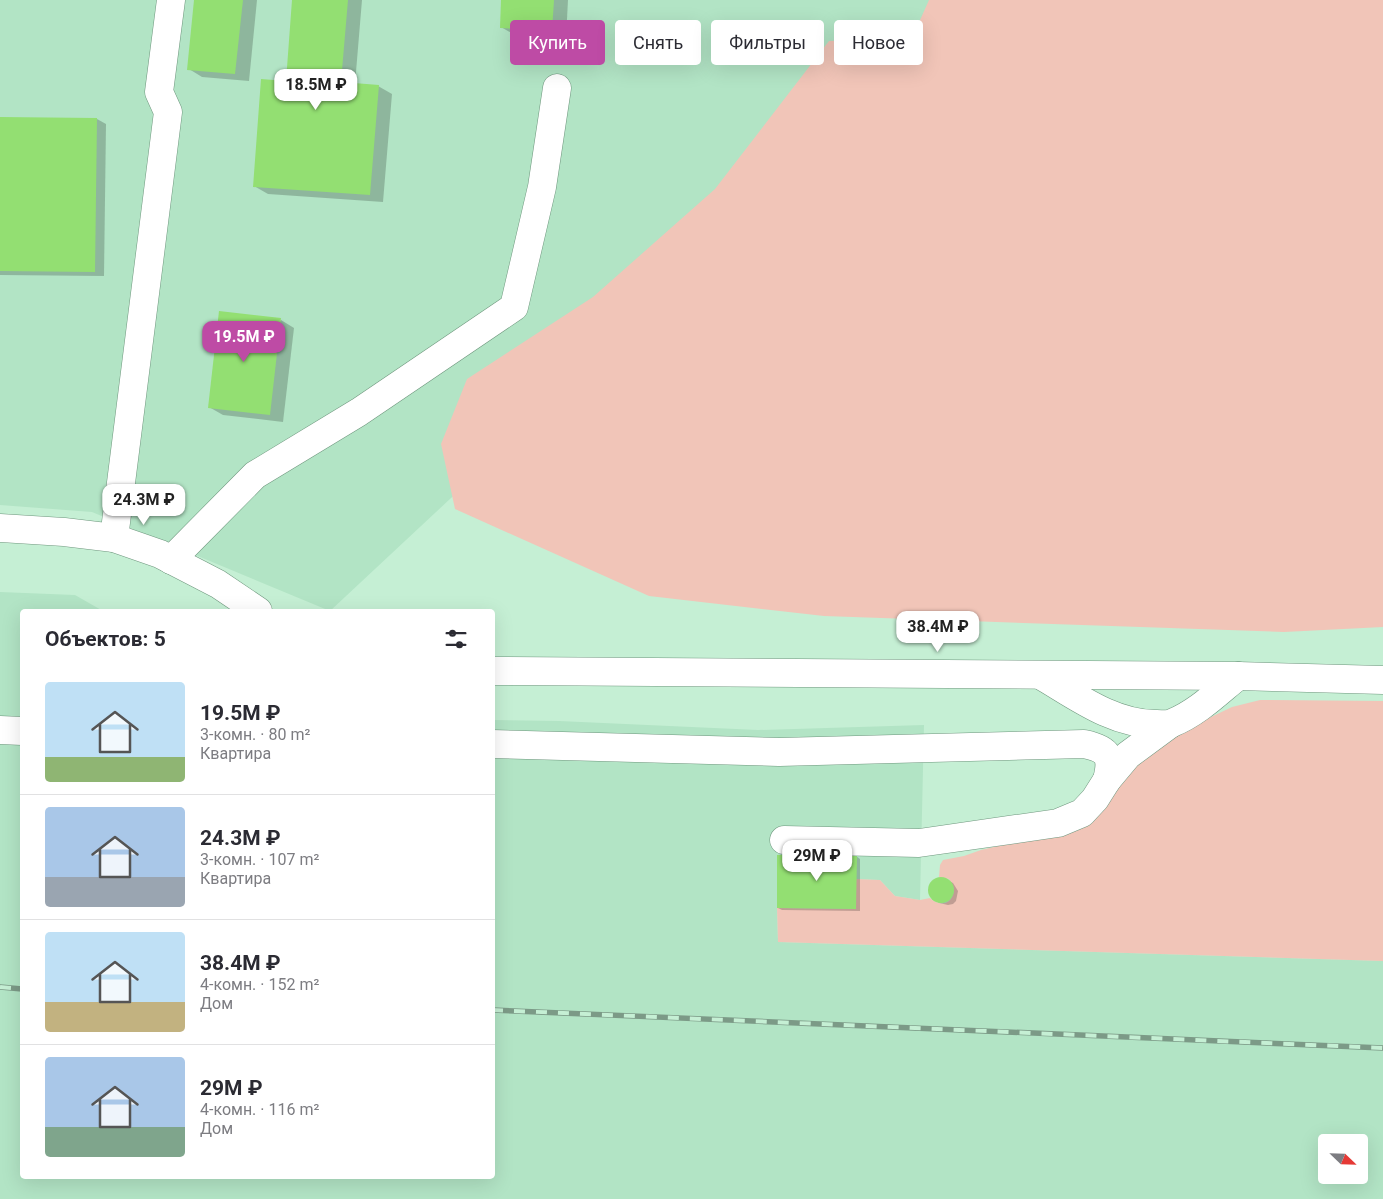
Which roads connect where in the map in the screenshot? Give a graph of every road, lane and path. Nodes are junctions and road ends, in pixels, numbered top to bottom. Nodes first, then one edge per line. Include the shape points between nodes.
1 (171, 0) edge
2 (557, 88) dead end
3 (0, 528) edge
4 (114, 538) junction
5 (171, 560) junction
6 (255, 609) edge
7 (495, 671) edge
8 (1041, 675) junction
9 (1238, 676) junction
10 (1383, 680) edge
11 (1170, 724) junction
12 (0, 730) edge
13 (20, 731) edge
14 (495, 744) edge
15 (1107, 780) junction
16 (784, 840) dead end

1 - 4 street via 159,92 168,112
2 - 5 street via 542,187 514,307 358,412 255,476
3 - 4 street
4 - 5 street
5 - 6 street via 218,584
7 - 8 street
8 - 9 street
8 - 11 street via 1124,720 1145,725
9 - 10 street
9 - 11 street via 1192,714
11 - 15 street via 1128,755
12 - 13 street
14 - 15 street via 779,752 1084,744 1098,747 1106,754 1110,766
15 - 16 street via 1082,813 1058,824 920,843

